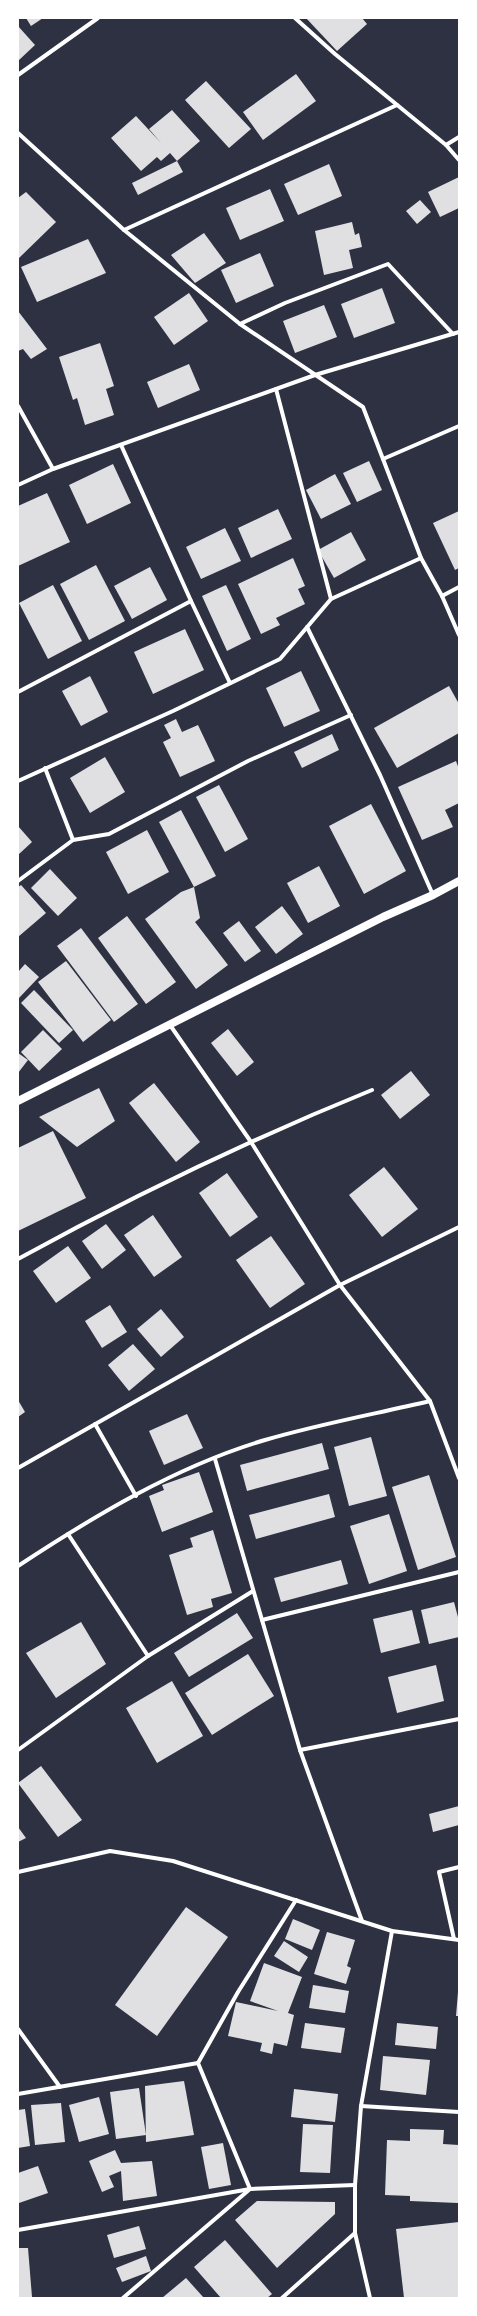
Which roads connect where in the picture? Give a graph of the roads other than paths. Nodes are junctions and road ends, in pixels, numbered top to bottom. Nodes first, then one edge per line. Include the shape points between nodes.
1 (98, 18) edge
2 (295, 18) edge
3 (18, 75) edge
4 (397, 105) junction
5 (18, 133) edge
6 (459, 137) edge
7 (446, 145) junction
8 (459, 160) edge
9 (124, 230) junction
10 (240, 324) junction
11 (459, 332) edge
12 (453, 334) junction
13 (315, 375) junction
14 (276, 389) junction
15 (18, 406) edge
16 (459, 426) edge
17 (121, 444) junction
18 (383, 458) junction
19 (53, 469) junction
20 (18, 485) edge
21 (421, 558) junction
22 (459, 587) edge
23 (442, 596) junction
24 (331, 598) junction
25 (191, 601) junction
26 (307, 627) junction
27 (459, 634) edge
28 (230, 683) junction
29 (18, 692) edge
30 (350, 715) junction
31 (45, 768) junction
32 (18, 780) edge
33 (73, 840) junction
34 (18, 881) edge
35 (459, 881) edge
36 (433, 895) junction
37 (170, 1024) junction
38 (372, 1090) dead end
39 (20, 1098) edge
40 (250, 1142) junction
41 (459, 1227) edge
42 (18, 1259) edge
43 (340, 1285) junction
44 (430, 1401) junction
45 (95, 1424) junction
46 (215, 1459) junction
47 (18, 1468) edge
48 (459, 1478) edge
49 (136, 1496) junction
50 (68, 1534) junction
51 (18, 1566) edge
52 (459, 1572) edge
53 (253, 1591) junction
54 (262, 1620) junction
55 (148, 1656) junction
56 (459, 1718) edge
57 (18, 1750) edge
58 (300, 1750) junction
59 (459, 1867) edge
60 (18, 1872) edge
61 (296, 1900) junction
62 (362, 1921) junction
63 (392, 1931) junction
64 (457, 1939) edge
65 (18, 2029) edge
66 (198, 2063) junction
67 (60, 2087) junction
68 (18, 2094) edge
69 (361, 2106) junction
70 (459, 2112) edge
71 (355, 2185) junction
72 (250, 2189) junction
73 (18, 2230) edge
74 (355, 2233) junction
75 (123, 2298) edge
76 (282, 2298) edge
77 (370, 2298) edge

1 - 3 street
2 - 4 street
4 - 7 street
4 - 9 street
5 - 9 street
6 - 7 street
7 - 8 street
9 - 10 street
10 - 12 street via 285,303 388,264
10 - 13 street
11 - 12 street
12 - 13 street
13 - 14 street
13 - 18 street via 363,407
14 - 17 street
14 - 24 street
15 - 19 street
16 - 18 street
17 - 19 street
17 - 25 street
18 - 21 street
19 - 20 street
21 - 23 street
21 - 24 street
22 - 23 street
23 - 27 street
24 - 26 street
25 - 28 street
25 - 29 street
26 - 28 street via 280,659
26 - 30 street
28 - 31 street
30 - 33 street via 248,761 109,834
30 - 36 street
31 - 32 street
31 - 33 street
33 - 34 street
35 - 36 main road
36 - 37 main road via 383,917
37 - 39 main road
37 - 40 street
38 - 40 street
40 - 42 street via 98,1215
40 - 43 street
41 - 43 street
43 - 44 street
43 - 45 street
44 - 46 street via 264,1440
44 - 48 street
45 - 47 street
45 - 49 street
46 - 49 street via 188,1469
46 - 53 street
49 - 50 street
50 - 51 street
50 - 55 street
52 - 54 street
53 - 54 street
53 - 55 street
54 - 58 street
55 - 57 street
56 - 58 street
58 - 62 street
59 - 64 street via 439,1872
60 - 61 street via 110,1851 173,1861
61 - 62 street
61 - 66 street via 238,1992
62 - 63 street
63 - 64 street
63 - 69 street
65 - 67 street
66 - 67 street
66 - 72 street
67 - 68 street
69 - 70 street
69 - 71 street
71 - 72 street
71 - 74 street
72 - 73 street
72 - 75 street
74 - 76 street
74 - 77 street

